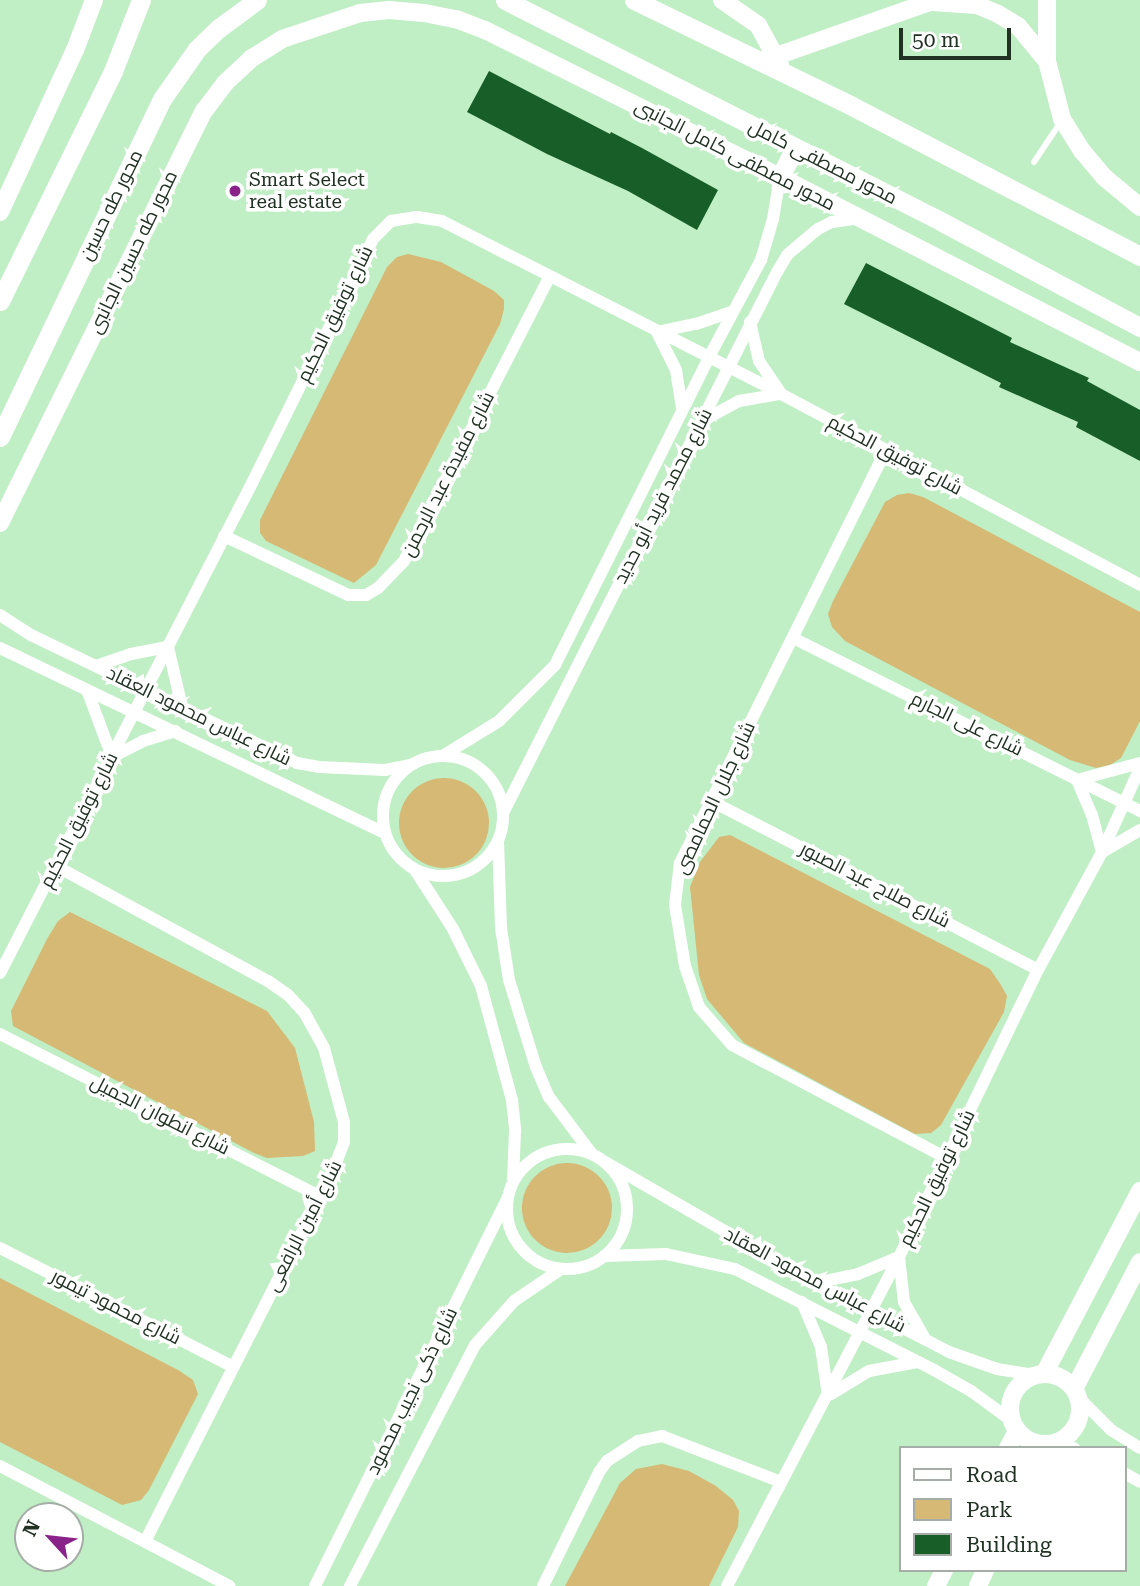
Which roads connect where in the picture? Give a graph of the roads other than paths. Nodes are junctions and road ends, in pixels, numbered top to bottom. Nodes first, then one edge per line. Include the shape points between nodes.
1 (94, 0) edge
2 (234, 0) edge
3 (257, 0) edge
4 (505, 0) edge
5 (634, 0) edge
6 (722, 0) edge
7 (1048, 0) edge
8 (933, 1) edge
9 (141, 3) edge
10 (315, 26) joint
11 (197, 49) junction
12 (1048, 61) junction
13 (774, 63) junction
14 (1062, 119) junction
15 (794, 148) junction
16 (1034, 162) dead end
17 (780, 177) junction
18 (1140, 207) edge
19 (0, 212) edge
20 (859, 218) junction
21 (1140, 256) edge
22 (550, 278) junction
23 (0, 301) edge
24 (733, 311) junction
25 (750, 322) junction
26 (1140, 327) edge
27 (657, 332) junction
28 (709, 357) junction
29 (1140, 362) edge
30 (728, 367) junction
31 (781, 394) junction
32 (682, 412) junction
33 (702, 421) junction
34 (0, 437) edge
35 (886, 450) junction
36 (0, 523) edge
37 (224, 536) junction
38 (1140, 586) edge
39 (0, 615) edge
40 (793, 638) junction
41 (168, 647) junction
42 (0, 648) edge
43 (96, 666) junction
44 (87, 690) junction
45 (146, 691) junction
46 (182, 707) junction
47 (134, 712) junction
48 (176, 731) junction
49 (444, 755) junction
50 (112, 757) junction
51 (410, 765) junction
52 (1140, 765) edge
53 (1077, 780) junction
54 (711, 801) junction
55 (1123, 803) junction
56 (1140, 811) edge
57 (503, 813) junction
58 (1140, 830) edge
59 (385, 833) junction
60 (498, 841) junction
61 (1102, 852) junction
62 (56, 866) junction
63 (415, 870) junction
64 (1038, 970) junction
65 (0, 973) edge
66 (0, 1034) edge
67 (593, 1154) junction
68 (946, 1158) junction
69 (605, 1162) junction
70 (510, 1191) junction
71 (1140, 1191) edge
72 (321, 1197) junction
73 (0, 1248) edge
74 (604, 1256) junction
75 (899, 1257) junction
76 (1140, 1262) edge
77 (561, 1269) junction
78 (815, 1283) junction
79 (802, 1302) junction
80 (872, 1310) junction
81 (860, 1331) junction
82 (926, 1340) junction
83 (917, 1362) junction
84 (232, 1366) junction
85 (1039, 1374) junction
86 (1077, 1393) junction
87 (828, 1396) junction
88 (1014, 1426) junction
89 (1056, 1445) edge
90 (1009, 1446) edge
91 (1140, 1448) edge
92 (0, 1466) edge
93 (781, 1482) junction
94 (145, 1541) junction
95 (230, 1586) edge
96 (315, 1586) edge
97 (350, 1586) edge
98 (543, 1586) edge
99 (727, 1586) edge

1 - 19 street
2 - 11 main road
3 - 11 main road, محور طه حسين
4 - 15 main road, محور مصطفى كامل
5 - 13 main road
6 - 13 street via 758,25
7 - 12 street
8 - 12 street via 977,5 999,14 1018,26
8 - 13 street
9 - 23 main road via 113,71
10 - 17 street, محور مصطفى كامل الجانبى via 389,10 457,19
10 - 36 street, محور طه حسين الجانبى via 252,58 225,82 204,111
11 - 34 main road, محور طه حسين via 162,99
12 - 14 street
13 - 21 main road
14 - 16 lane
14 - 18 street via 1104,177
15 - 17 main road
15 - 26 main road, محور مصطفى كامل
17 - 20 street, محور مصطفى كامل الجانبى
17 - 24 street, شارع محمد فريد أبو حديد via 764,250
20 - 25 street, شارع محمد فريد أبو حديد via 832,222 804,238 788,254
20 - 29 street, محور مصطفى كامل الجانبى
22 - 27 street, شارع توفيق الحكيم
22 - 37 street, شارع مفيدة عبد الرحمن via 404,561 378,589 366,595 348,595
22 - 37 street, شارع توفيق الحكيم via 442,221 417,217 391,221 373,239
24 - 27 street
24 - 28 street, شارع محمد فريد أبو حديد
25 - 30 street, شارع محمد فريد أبو حديد
25 - 31 street via 759,361
27 - 28 street, شارع توفيق الحكيم
27 - 32 street via 676,370
28 - 30 street, شارع توفيق الحكيم
28 - 32 street, شارع محمد فريد أبو حديد
30 - 31 street, شارع توفيق الحكيم
30 - 33 street, شارع محمد فريد أبو حديد
31 - 33 street via 740,401
31 - 35 street, شارع توفيق الحكيم
32 - 49 street, شارع محمد فريد أبو حديد via 555,665 499,722
33 - 57 street, شارع محمد فريد أبو حديد
35 - 38 street, شارع توفيق الحكيم
35 - 40 street, شارع جلال الحمامصى
37 - 41 street, شارع توفيق الحكيم
39 - 43 street, شارع عباس محمود العقاد
40 - 53 street, شارع على الجارم
40 - 54 street, شارع جلال الحمامصى
41 - 43 street
41 - 45 street, شارع توفيق الحكيم
41 - 46 street
42 - 44 street, شارع عباس محمود العقاد
43 - 45 street, شارع عباس محمود العقاد
44 - 47 street, شارع عباس محمود العقاد
44 - 50 street
45 - 46 street, شارع عباس محمود العقاد
45 - 47 street, شارع توفيق الحكيم
46 - 51 street, شارع عباس محمود العقاد via 297,763 385,770
47 - 48 street, شارع عباس محمود العقاد
47 - 50 street, شارع توفيق الحكيم
48 - 50 street
48 - 59 street, شارع عباس محمود العقاد
49 - 51 street
49 - 57 street via 459,757 485,772 501,798
50 - 62 street, شارع توفيق الحكيم
51 - 59 street via 387,795
52 - 53 street
52 - 55 street, شارع توفيق الحكيم
53 - 55 street, شارع على الجارم
53 - 61 street
54 - 64 street, شارع صلاح عبد الصبور
54 - 68 street, شارع جلال الحمامصى via 675,882 685,967 699,1007 732,1045
55 - 56 street, شارع على الجارم
55 - 61 street, شارع توفيق الحكيم
57 - 60 street
58 - 61 street
59 - 63 street via 402,860
60 - 63 street via 487,858 453,876
60 - 67 street via 501,928 509,980 550,1097
61 - 64 street, شارع توفيق الحكيم
62 - 65 street, شارع توفيق الحكيم
62 - 72 street, شارع أمين الرافعى via 268,981 304,1012 324,1048 344,1122 340,1155
63 - 70 street via 453,929 481,986 512,1100 515,1163
64 - 68 street, شارع توفيق الحكيم
66 - 72 street, شارع انطوان الجميل
67 - 69 street
67 - 70 street via 578,1149 546,1152 532,1160
68 - 75 street, شارع توفيق الحكيم
69 - 74 street via 623,1186 627,1216 623,1232
69 - 78 street, شارع عباس محمود العقاد
70 - 77 street via 509,1224 523,1249
70 - 96 street, شارع ذكى نجيب محمود
71 - 85 street
72 - 84 street, شارع أمين الرافعى
73 - 84 street, شارع محمود تيمور
74 - 77 street
74 - 79 street, شارع عباس محمود العقاد via 666,1254 708,1261
75 - 78 street via 858,1274
75 - 80 street, شارع توفيق الحكيم
75 - 82 street via 904,1302
76 - 86 street
77 - 97 street, شارع ذكى نجيب محمود via 514,1301 475,1345
78 - 80 street, شارع عباس محمود العقاد
79 - 81 street, شارع عباس محمود العقاد
79 - 87 street via 821,1347
80 - 81 street, شارع توفيق الحكيم
80 - 82 street, شارع عباس محمود العقاد
81 - 83 street, شارع عباس محمود العقاد
81 - 87 street, شارع توفيق الحكيم
82 - 85 street, شارع عباس محمود العقاد via 982,1364
83 - 87 street via 869,1371
83 - 88 street, شارع عباس محمود العقاد via 971,1391
84 - 94 street, شارع أمين الرافعى
85 - 86 street via 1056,1375
85 - 88 street via 1014,1393 1010,1412
86 - 89 street via 1078,1422
86 - 91 street via 1111,1430
87 - 93 street, شارع توفيق الحكيم
88 - 89 street via 1035,1443
88 - 90 street
92 - 94 street
93 - 98 street via 662,1436 638,1441 607,1461 599,1472
93 - 99 street, شارع توفيق الحكيم
94 - 95 street

